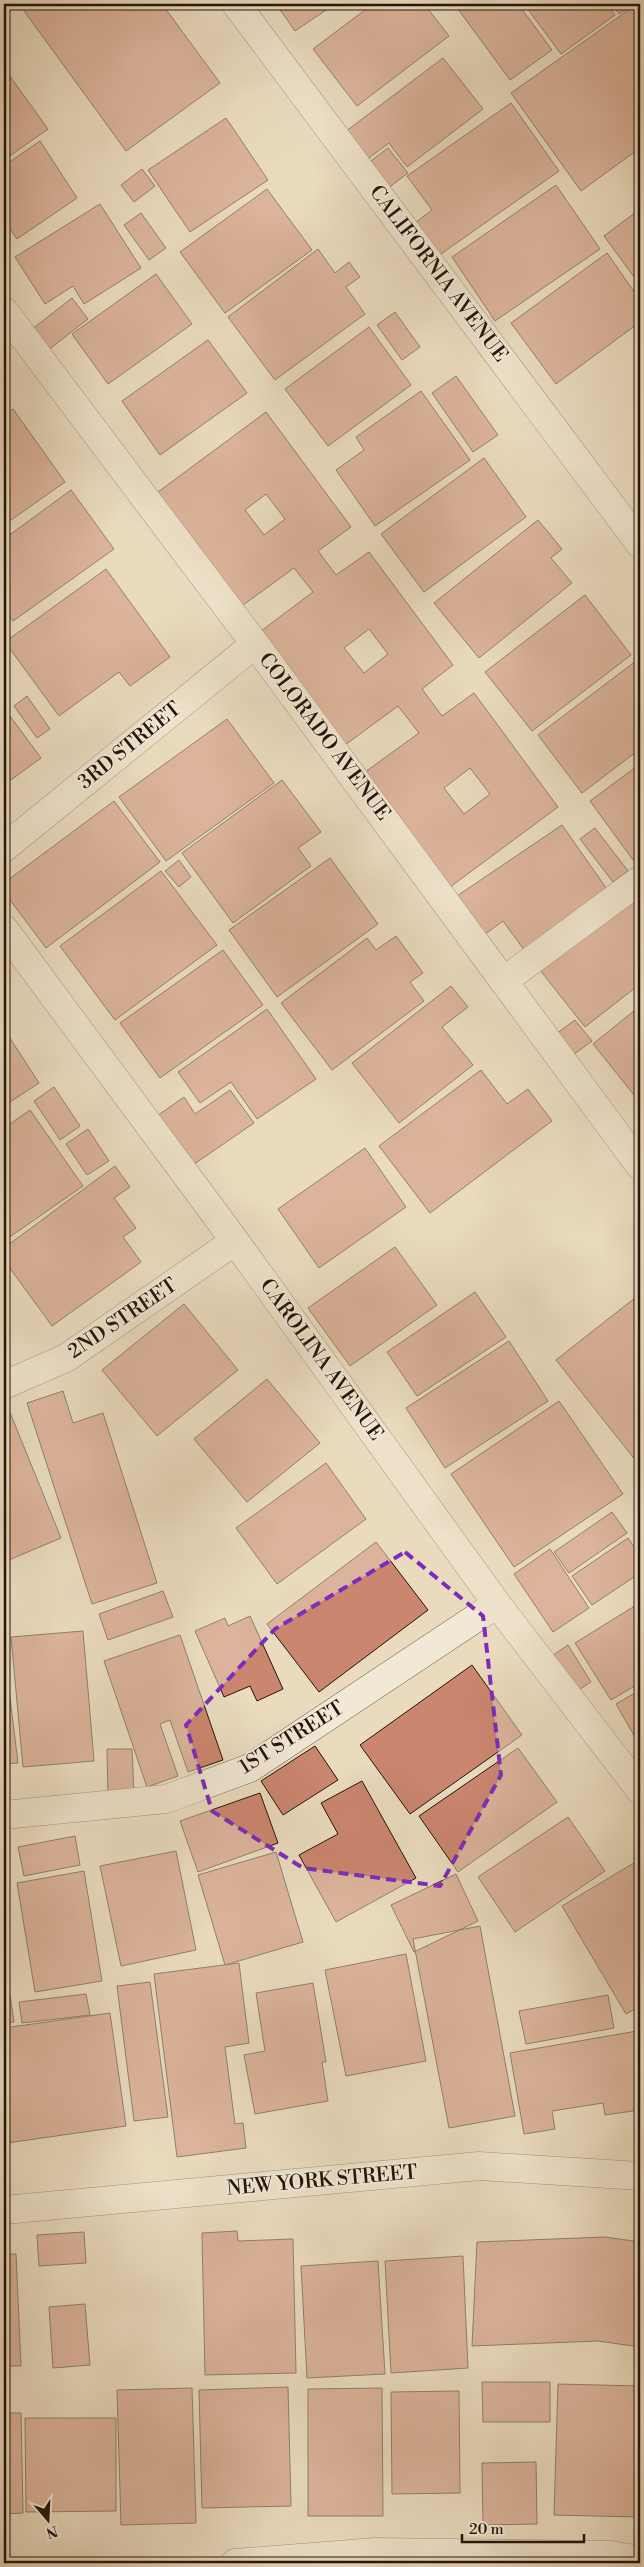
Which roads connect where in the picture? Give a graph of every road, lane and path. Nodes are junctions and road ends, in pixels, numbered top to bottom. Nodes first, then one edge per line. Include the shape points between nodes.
1 (236, 4) edge
2 (4, 311) edge
3 (640, 544) edge
4 (256, 644) junction
5 (4, 848) edge
6 (640, 880) edge
7 (4, 928) edge
8 (505, 980) junction
9 (640, 1166) edge
10 (235, 1241) junction
11 (4, 1385) edge
12 (497, 1604) junction
13 (640, 1790) edge
14 (4, 1815) edge
15 (640, 2176) edge
16 (4, 2210) edge
17 (640, 2560) edge
18 (235, 2563) edge

1 - 3 street, CALIFORNIA AVENUE
2 - 4 street, COLORADO AVENUE
4 - 5 street, 3RD STREET
4 - 8 street, COLORADO AVENUE
6 - 8 street
7 - 10 street, CAROLINA AVENUE
8 - 9 street, COLORADO AVENUE
10 - 11 street, 2ND STREET via 66,1358
10 - 12 street, CAROLINA AVENUE
12 - 13 street, CAROLINA AVENUE
12 - 14 street, 1ST STREET via 250,1768 166,1799
15 - 16 street, NEW YORK STREET via 479,2166
17 - 18 street via 611,2555 376,2552

